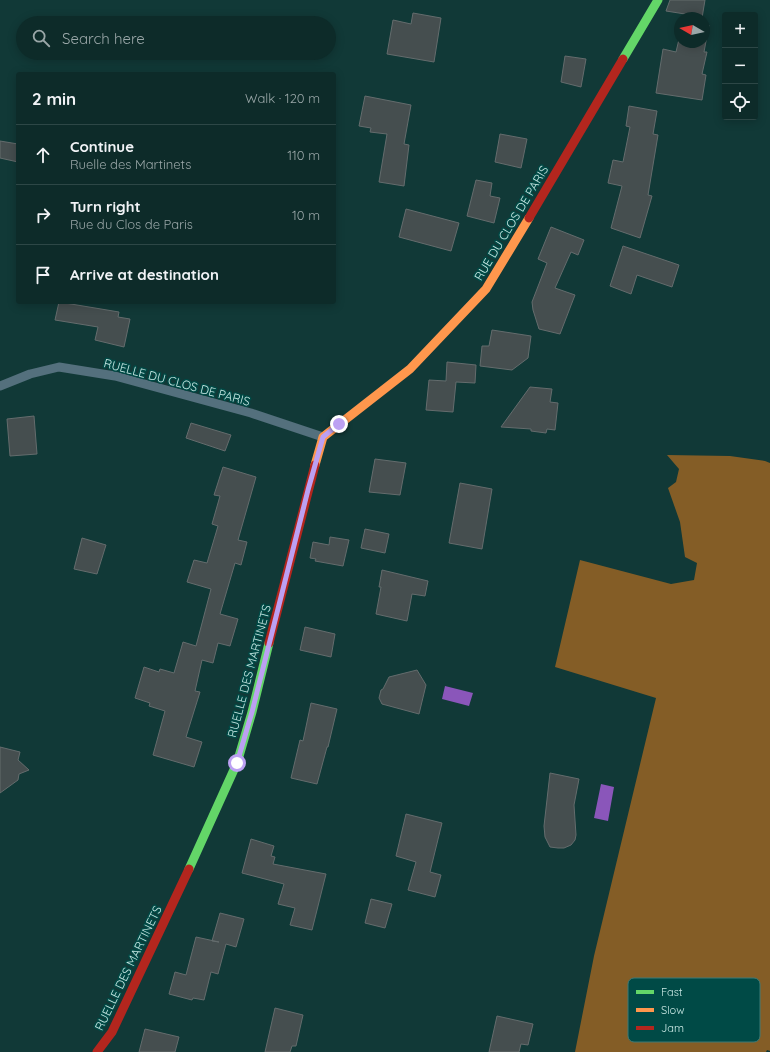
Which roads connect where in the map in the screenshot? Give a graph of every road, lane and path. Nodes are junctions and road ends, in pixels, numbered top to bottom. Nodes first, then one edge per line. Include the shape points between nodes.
1 (658, 0) edge
2 (0, 386) edge
3 (323, 437) junction
4 (97, 1052) edge

1 - 3 street, RUE DU CLOS DE PARIS via 486,289 410,369
2 - 3 lane, RUELLE DU CLOS DE PARIS via 30,374 59,368 115,376 251,413
3 - 4 street, RUELLE DES MARTINETS via 237,763 112,1032

